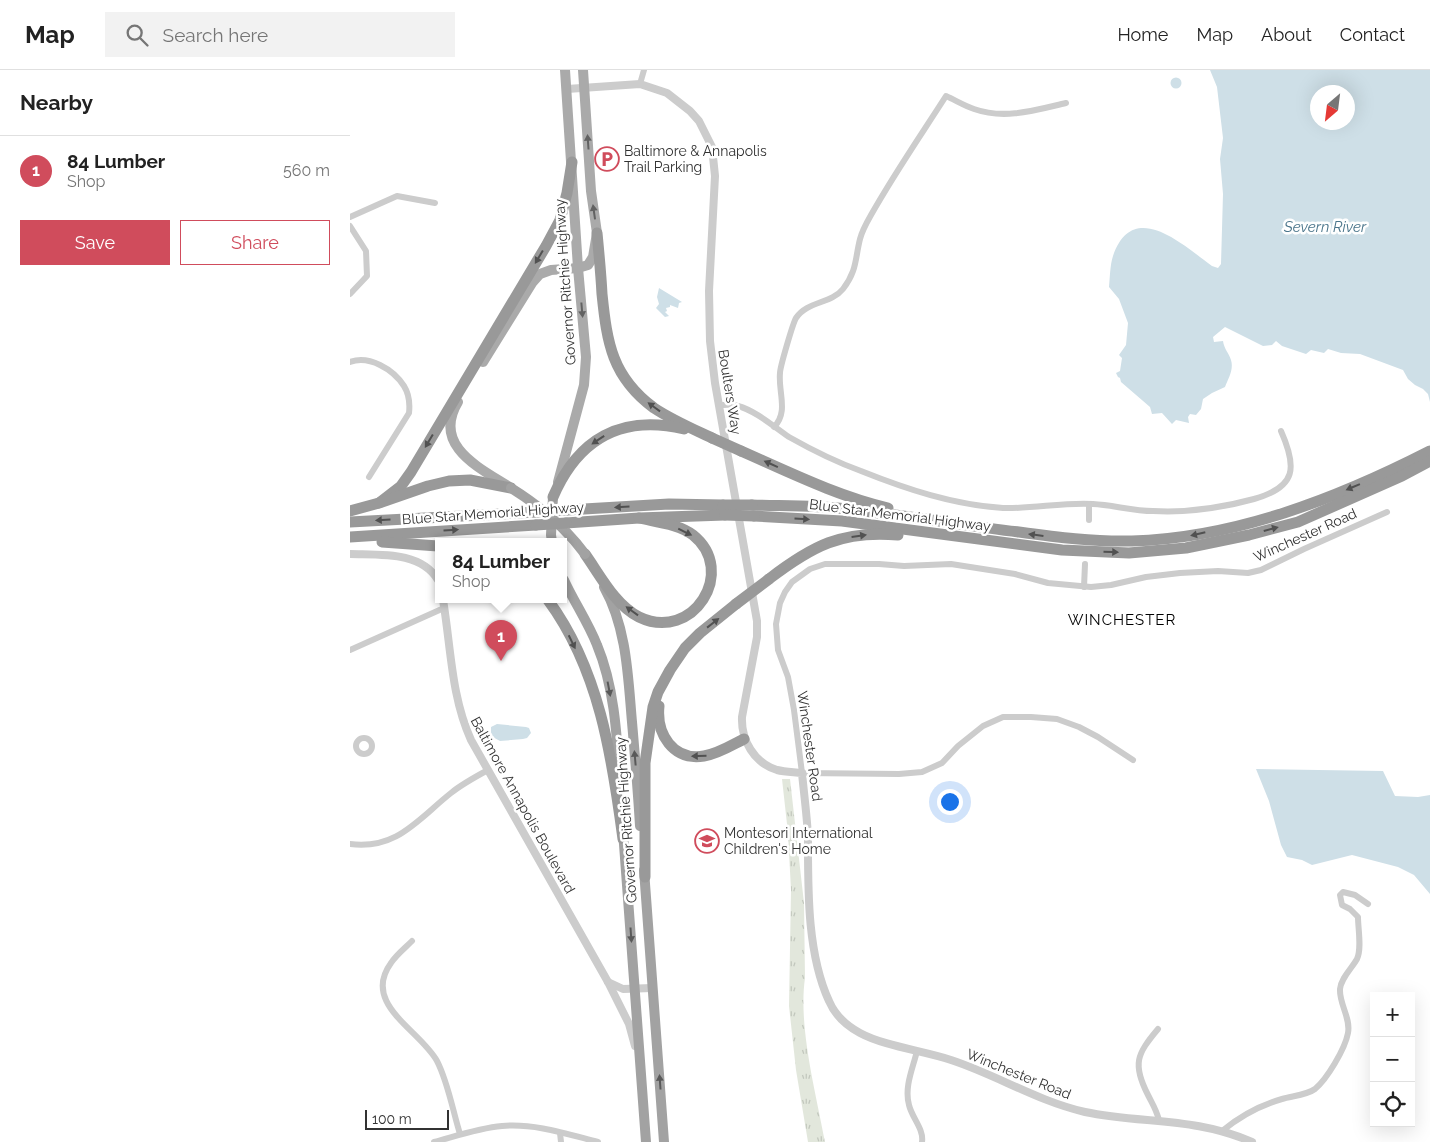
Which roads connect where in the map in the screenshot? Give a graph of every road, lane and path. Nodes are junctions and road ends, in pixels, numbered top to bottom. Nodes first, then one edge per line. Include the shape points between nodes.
1 (565, 70) edge
2 (582, 70) edge
3 (644, 70) edge
4 (640, 84) junction
5 (584, 88) junction
6 (567, 89) junction
7 (1066, 103) dead end
8 (572, 162) junction
9 (435, 203) dead end
10 (350, 217) edge
11 (350, 226) edge
12 (597, 233) junction
13 (578, 268) junction
14 (350, 294) edge
15 (350, 362) edge
16 (719, 405) junction
17 (774, 427) junction
18 (1280, 431) dead end
19 (712, 438) junction
20 (1430, 451) edge
21 (1430, 461) edge
22 (1400, 471) junction
23 (370, 477) dead end
24 (511, 488) junction
25 (553, 497) junction
26 (379, 503) junction
27 (1088, 504) junction
28 (350, 510) edge
29 (724, 510) junction
30 (753, 511) junction
31 (1387, 512) dead end
32 (638, 518) junction
33 (1088, 520) dead end
34 (350, 522) edge
35 (950, 524) junction
36 (350, 537) edge
37 (552, 538) edge
38 (350, 541) edge
39 (435, 546) edge
40 (1062, 550) junction
41 (350, 554) edge
42 (585, 554) junction
43 (1085, 564) dead end
44 (435, 576) edge
45 (567, 586) edge
46 (1084, 587) junction
47 (443, 603) edge
48 (550, 603) edge
49 (444, 608) junction
50 (350, 650) edge
51 (670, 670) junction
52 (744, 739) junction
53 (356, 749) dead end
54 (350, 753) edge
55 (1133, 760) dead end
56 (488, 770) junction
57 (802, 773) junction
58 (623, 839) junction
59 (350, 844) edge
60 (644, 877) junction
61 (1368, 904) dead end
62 (412, 941) dead end
63 (608, 982) junction
64 (635, 988) junction
65 (652, 988) junction
66 (1158, 1029) dead end
67 (917, 1050) junction
68 (640, 1062) junction
69 (1159, 1120) junction
70 (1222, 1131) junction
71 (560, 1133) junction
72 (460, 1134) junction
73 (434, 1142) edge
74 (561, 1142) edge
75 (598, 1142) edge
76 (646, 1142) edge
77 (664, 1142) edge
78 (922, 1142) edge
79 (1252, 1142) edge

1 - 6 main road, Governor Ritchie Highway
2 - 5 main road
3 - 4 street
4 - 5 street, Boulters Way
4 - 16 street, Boulters Way via 667,93 679,101 699,122 712,147 715,176 708,311
5 - 6 street, Boulters Way
12 -> 5 main road
6 - 8 main road, Governor Ritchie Highway
7 - 17 street via 1017,115 993,114 974,110 946,96 871,215 860,237 854,272 843,290 796,318 780,371 783,410
8 - 13 main road, Governor Ritchie Highway
8 -> 26 highway via 560,220 546,246 411,472 401,486
9 - 10 street via 397,196
11 - 14 street via 366,252 367,276
12 - 13 main road via 594,257 588,265
19 -> 12 highway via 655,408 632,388 617,366 605,329
13 - 24 main road via 551,270 540,274 532,283 450,420 458,451
13 -> 25 main road, Governor Ritchie Highway via 586,357 584,385
15 - 23 street via 360,358 386,367 404,386 410,402 409,413
16 - 17 street via 737,405
16 - 52 street, Boulters Way via 757,621 742,717
17 - 27 street via 827,457 925,494 1002,508
18 - 27 street via 1289,450 1290,476 1280,487 1259,498 1204,510 1151,511
19 -> 25 highway via 656,424 623,428 596,440 575,459
35 -> 19 highway, bridge via 870,504
20 - 22 highway, Blue Star Memorial Highway
21 - 22 highway, Blue Star Memorial Highway
22 -> 35 highway, Blue Star Memorial Highway via 1294,510 1189,536 1131,541 1064,538
40 -> 22 highway, Blue Star Memorial Highway via 1128,553 1186,548 1249,535 1298,522
24 - 26 highway via 470,480 449,481
24 - 42 highway, Governor Ritchie Highway, bridge via 542,509
25 - 37 highway, Governor Ritchie Highway
26 - 28 highway
27 - 33 street
29 - 30 highway, Blue Star Memorial Highway, bridge
29 - 32 highway, Blue Star Memorial Highway
29 -> 34 highway, Blue Star Memorial Highway, bridge via 669,504
30 - 35 highway, Blue Star Memorial Highway via 845,508
30 -> 40 highway, Blue Star Memorial Highway
31 - 46 street, Winchester Road via 1276,564 1248,573 1180,573
36 -> 32 highway, Blue Star Memorial Highway, bridge
32 -> 42 highway via 678,528 702,543 711,569 710,581 699,607 687,616 670,622 639,617 626,608
38 - 39 highway
51 -> 40 highway, bridge via 685,648 736,604 796,559 837,540 886,534
41 - 44 street via 412,559 428,566
60 -> 42 highway, Governor Ritchie Highway via 628,665 608,595
43 - 46 street
45 -> 58 highway, Governor Ritchie Highway via 597,644 605,668 616,730
46 - 57 street, Winchester Road via 951,564 825,564 810,568 785,592 776,624 778,650 788,677 794,710
47 - 49 street, Baltimore Annapolis Boulevard
48 -> 58 highway via 582,661 598,705 610,751
49 - 50 street
49 - 56 street, Baltimore Annapolis Boulevard via 458,707
52 -> 51 highway via 706,756 696,757 670,746 659,723 661,695
51 - 60 highway via 653,707 645,763
52 - 57 street via 756,756 769,766
53 - 54 street
55 - 57 street via 1092,734 1057,719 1003,717 983,726 942,762 922,772
56 - 59 street via 452,792 402,834 367,845
56 - 63 street, Baltimore Annapolis Boulevard
57 - 67 street, Winchester Road via 809,907 818,969 828,1000 841,1018 861,1033
58 -> 64 highway, Governor Ritchie Highway
60 - 65 highway, Governor Ritchie Highway
61 - 70 street via 1343,892 1340,895 1342,905 1358,917 1359,944 1358,958 1340,986 1348,1032 1331,1069 1314,1090 1257,1109
62 - 72 street via 387,968 382,984 383,994 392,1012 426,1045 437,1062
63 - 64 street via 623,989
63 - 68 street, Baltimore Annapolis Boulevard via 629,1024
64 - 65 street
64 - 68 highway, Governor Ritchie Highway
77 -> 65 highway, Governor Ritchie Highway
66 - 69 street via 1144,1046 1138,1068
67 - 69 street, Winchester Road via 972,1067 1058,1105 1101,1115
67 - 78 street via 907,1098 923,1136
68 - 76 highway, Governor Ritchie Highway
69 - 70 street, Winchester Road
70 - 79 street, Winchester Road
71 - 72 street via 516,1126
71 - 74 street
71 - 75 street
72 - 73 street

